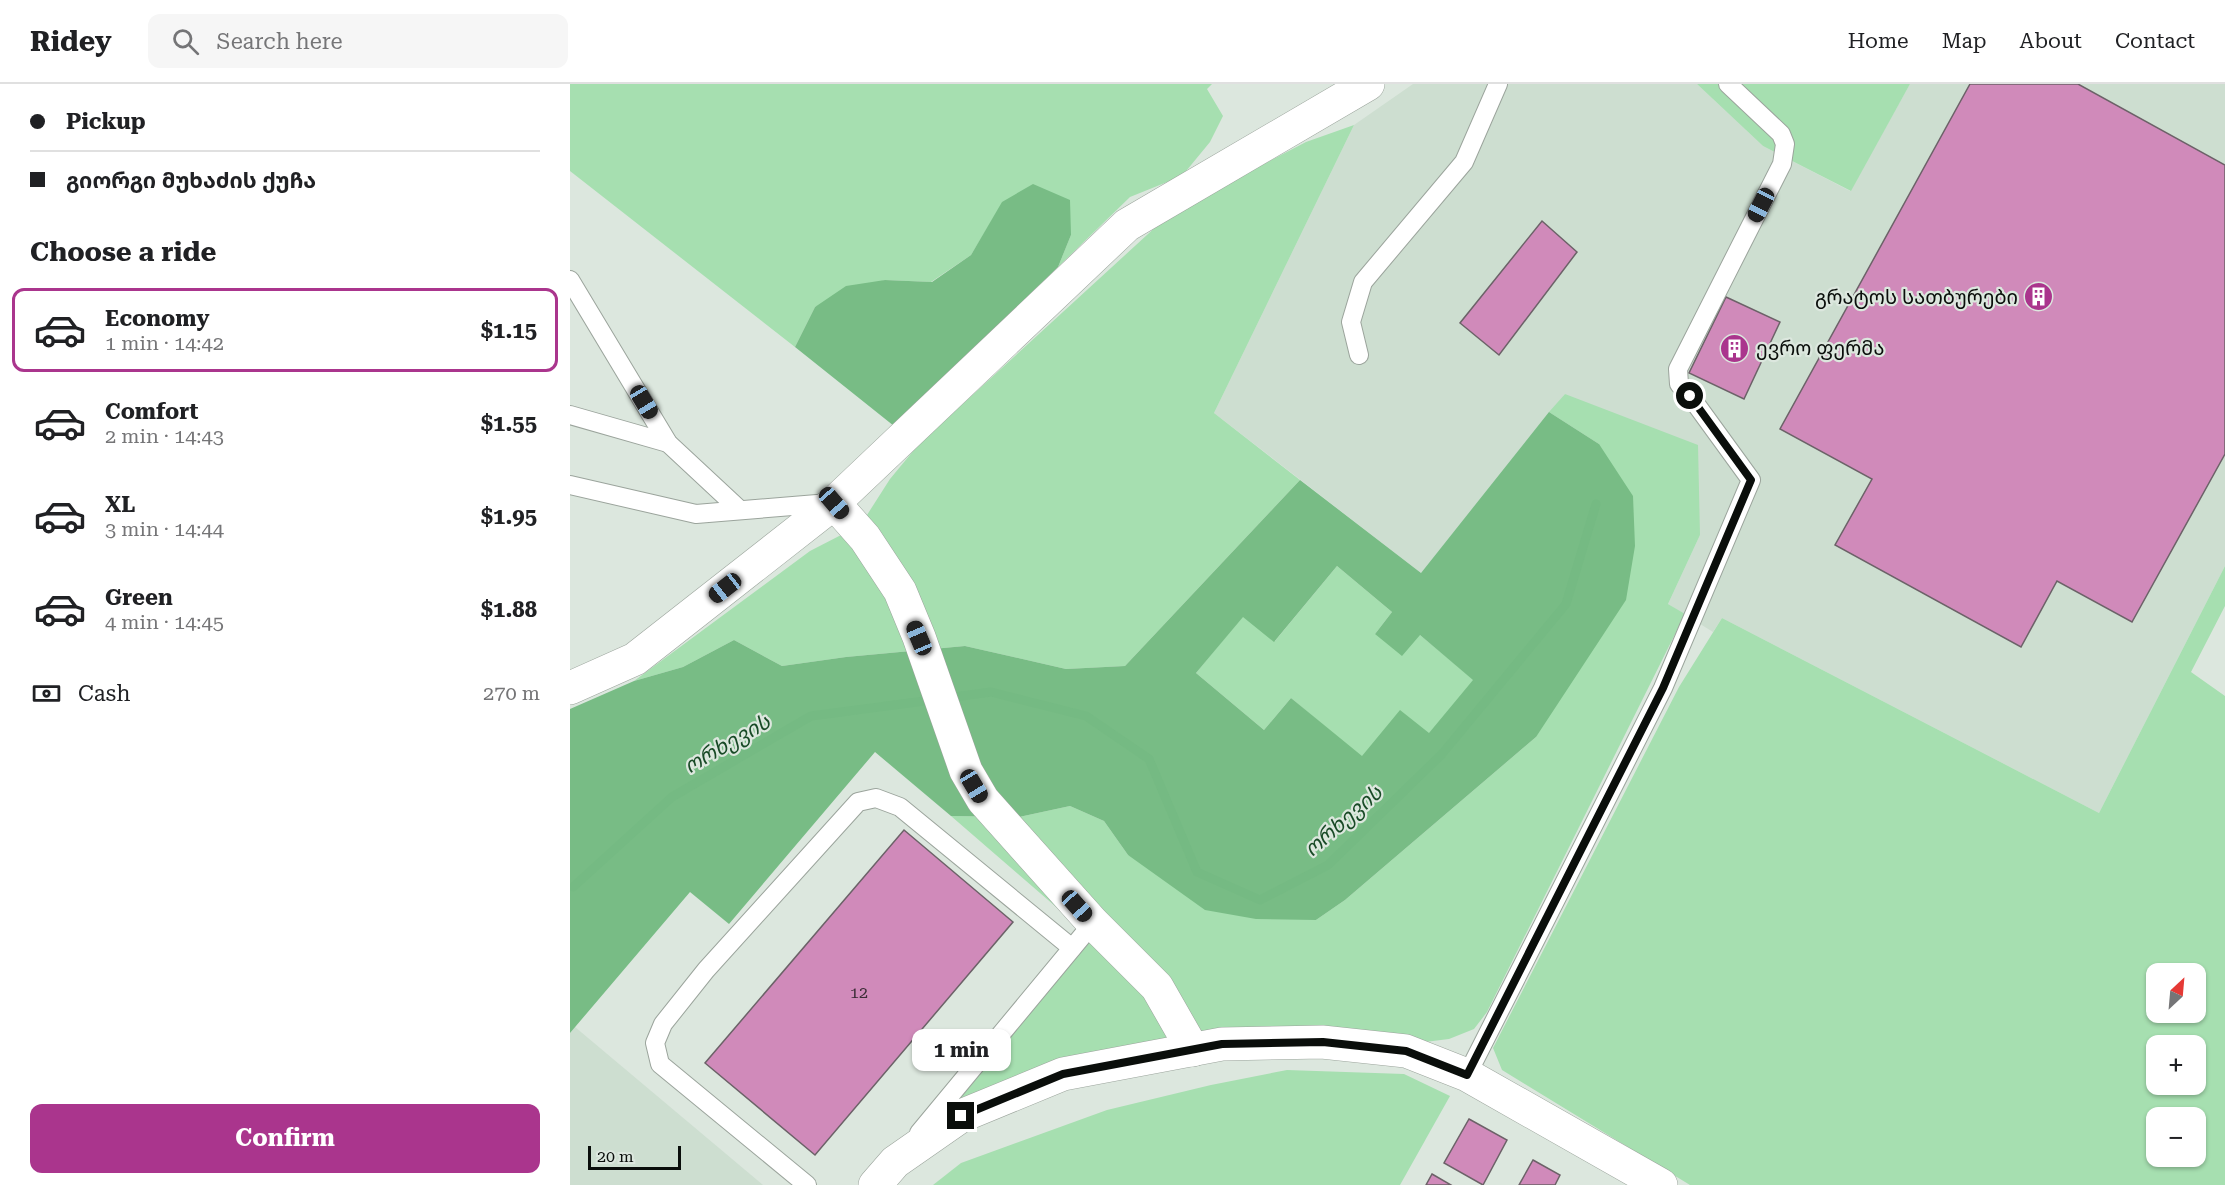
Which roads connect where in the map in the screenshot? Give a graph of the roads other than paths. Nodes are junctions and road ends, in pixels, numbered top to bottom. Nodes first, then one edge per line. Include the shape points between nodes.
1 (1368, 84) edge
2 (1498, 84) edge
3 (1728, 84) edge
4 (570, 280) edge
5 (1359, 355) dead end
6 (570, 415) edge
7 (668, 443) junction
8 (570, 485) edge
9 (834, 503) junction
10 (740, 510) junction
11 (570, 688) edge
12 (1093, 923) junction
13 (1072, 948) junction
14 (1193, 1050) junction
15 (1467, 1075) junction
16 (885, 1173) edge
17 (807, 1185) edge
18 (1660, 1185) edge

1 - 9 street via 1127,225
2 - 5 lane via 1464,162 1363,282 1351,322
3 - 15 lane via 1781,134 1785,144 1782,164 1678,369 1679,384 1751,480 1663,688
4 - 7 lane
6 - 7 lane
7 - 10 lane
8 - 10 lane via 696,514
9 - 10 lane
9 - 11 street via 634,659
9 - 12 street via 900,591 966,771 983,800
12 - 13 lane
12 - 14 street via 1157,987
13 - 16 lane
13 - 17 lane via 900,807 876,798 858,802 706,970 663,1024 655,1044 660,1064
14 - 15 street via 1222,1044 1323,1042 1406,1051
14 - 16 street via 1063,1074 961,1116
15 - 18 street

